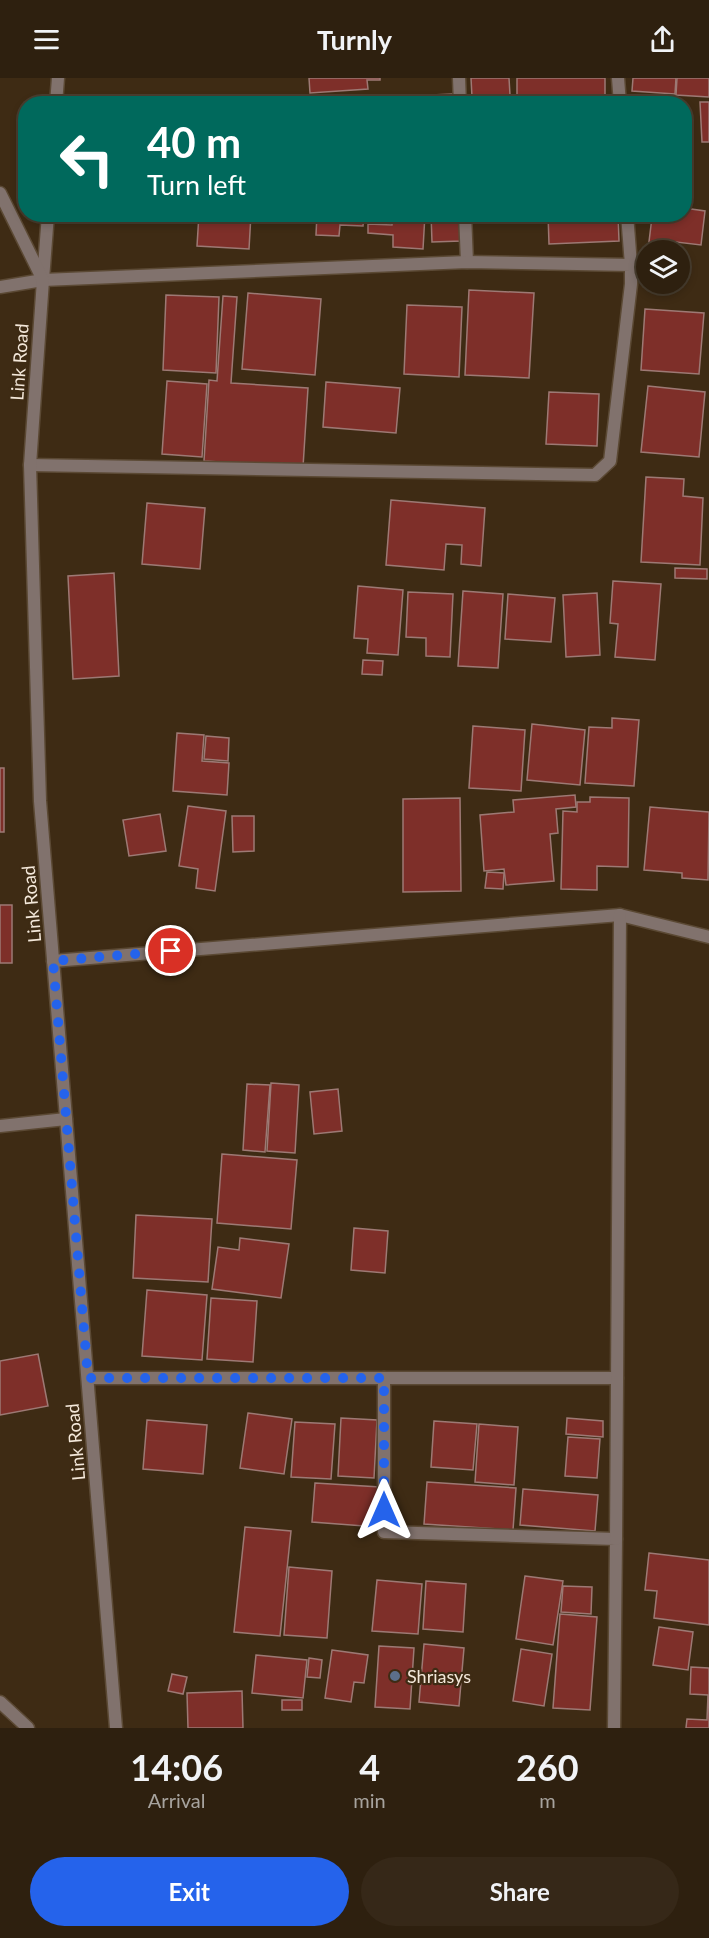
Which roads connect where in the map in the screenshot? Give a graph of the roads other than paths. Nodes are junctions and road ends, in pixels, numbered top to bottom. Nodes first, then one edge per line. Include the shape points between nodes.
1 (58, 78) edge
2 (459, 78) edge
3 (618, 78) edge
4 (57, 96) edge
5 (460, 96) edge
6 (619, 96) edge
7 (0, 194) edge
8 (47, 222) edge
9 (465, 222) edge
10 (628, 222) edge
11 (467, 262) junction
12 (631, 265) junction
13 (43, 280) junction
14 (0, 286) edge
15 (30, 465) junction
16 (620, 915) junction
17 (709, 937) edge
18 (53, 961) junction
19 (66, 1119) junction
20 (0, 1126) edge
21 (88, 1378) junction
22 (384, 1378) junction
23 (617, 1378) junction
24 (616, 1539) junction
25 (0, 1702) edge
26 (28, 1728) edge
27 (116, 1728) edge
28 (615, 1728) edge

1 - 4 street
2 - 5 street
3 - 6 street
7 - 13 street
8 - 13 street, Link Road
9 - 11 street
10 - 12 street
11 - 12 street
11 - 13 street
12 - 15 street via 610,460 595,476
13 - 14 street
13 - 15 street, Link Road
15 - 18 street, Link Road via 40,801
16 - 17 street
16 - 18 street
16 - 23 street
18 - 19 street, Link Road
19 - 20 street
19 - 21 street, Link Road
21 - 22 street
21 - 27 street, Link Road
22 - 23 street
22 - 24 street via 384,1532
23 - 24 street
24 - 28 street
25 - 26 street

